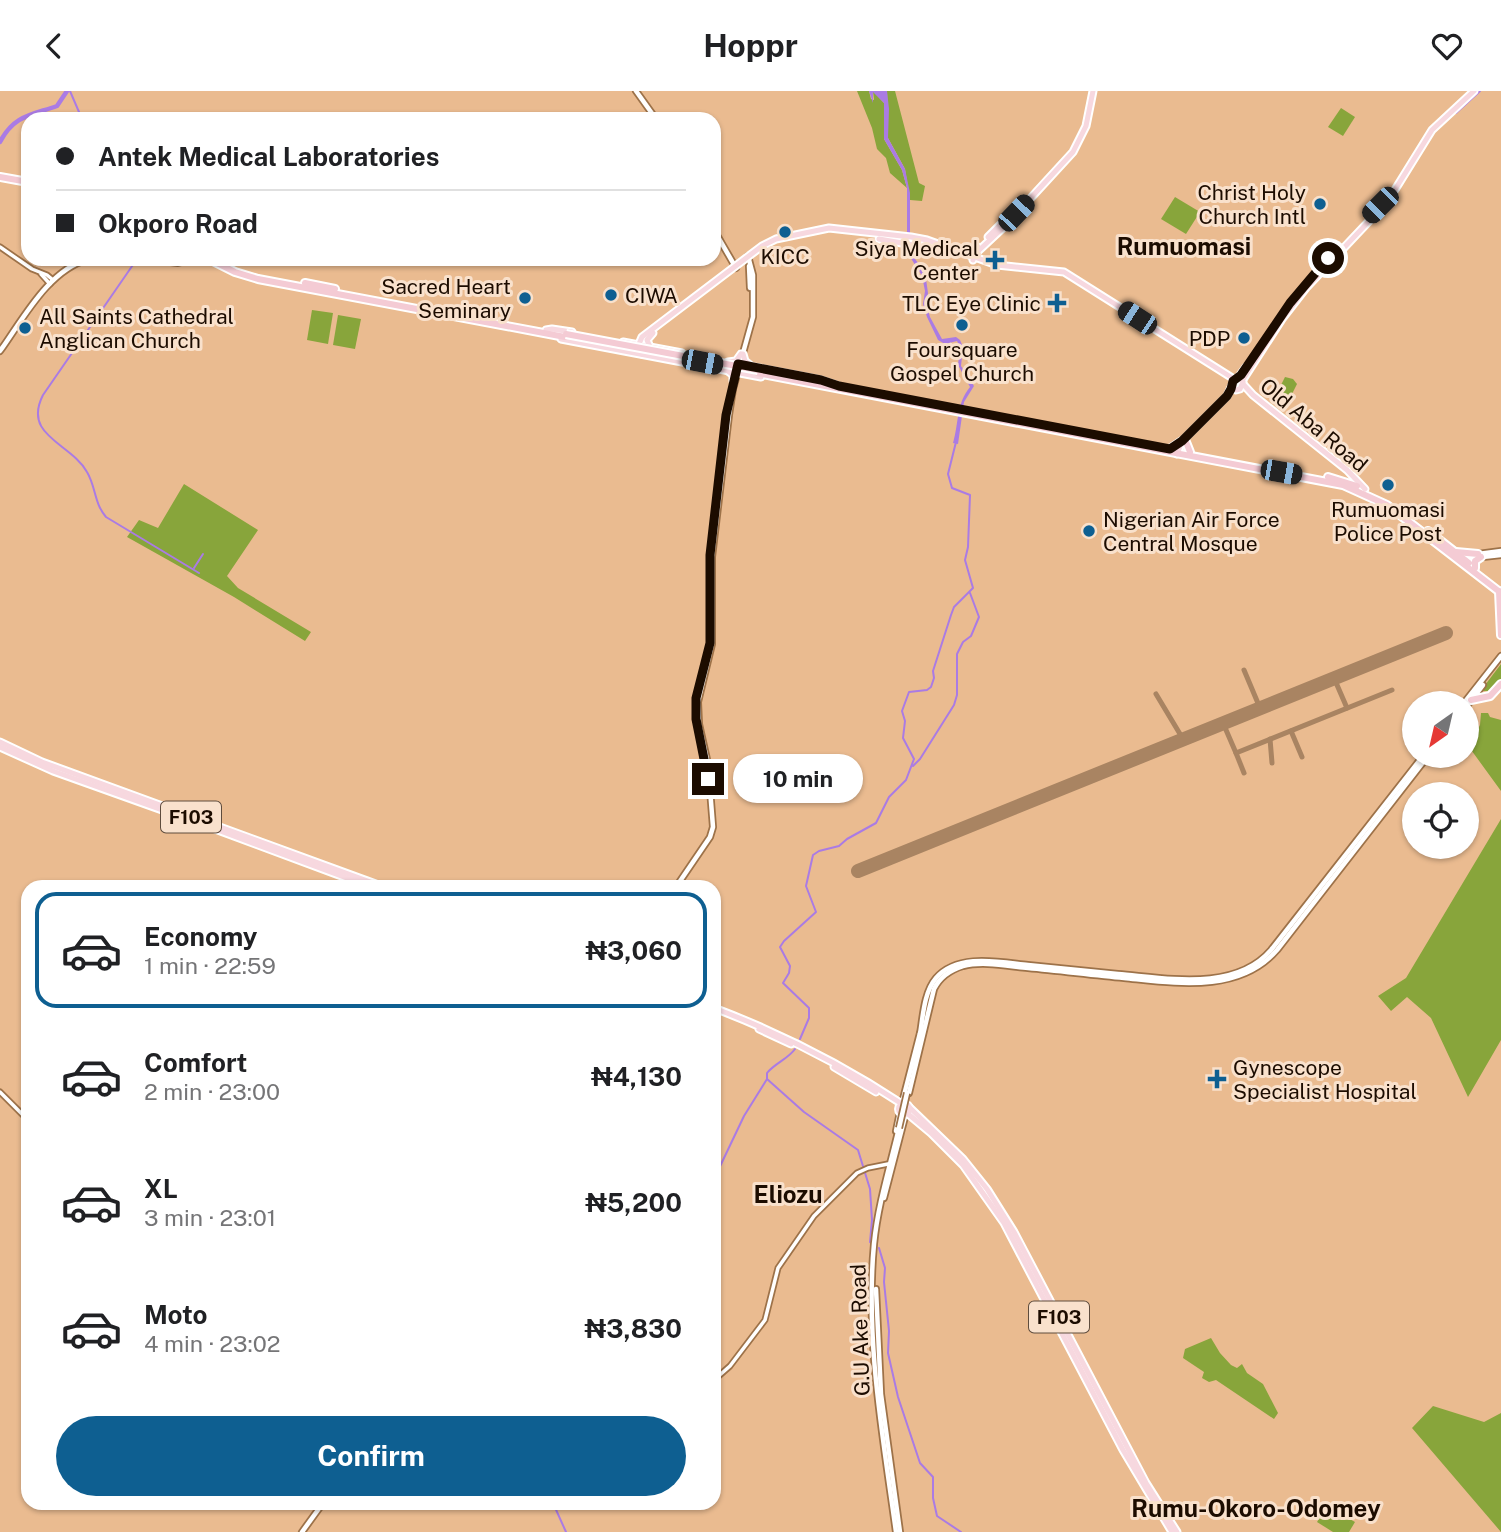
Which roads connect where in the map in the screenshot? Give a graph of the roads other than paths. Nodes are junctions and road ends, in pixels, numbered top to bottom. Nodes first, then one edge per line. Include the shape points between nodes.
1 (636, 91) edge
2 (1091, 91) edge
3 (1471, 91) edge
4 (651, 112) edge
5 (0, 178) edge
6 (21, 182) edge
7 (911, 240) junction
8 (721, 242) edge
9 (0, 247) edge
10 (978, 248) junction
11 (957, 252) junction
12 (748, 258) junction
13 (973, 258) junction
14 (21, 261) edge
15 (28, 266) edge
16 (68, 266) edge
17 (70, 266) edge
18 (223, 266) edge
19 (234, 266) edge
20 (735, 267) junction
21 (48, 279) junction
22 (546, 330) junction
23 (535, 331) junction
24 (566, 335) junction
25 (642, 337) junction
26 (626, 342) junction
27 (639, 344) junction
28 (650, 347) junction
29 (0, 349) edge
30 (661, 349) junction
31 (642, 354) junction
32 (742, 354) junction
33 (665, 359) junction
34 (728, 362) junction
35 (739, 364) junction
36 (722, 369) junction
37 (755, 370) junction
38 (737, 372) junction
39 (733, 381) junction
40 (1237, 384) junction
41 (837, 387) junction
42 (1184, 442) junction
43 (1177, 451) junction
44 (1190, 452) junction
45 (1344, 482) junction
46 (1365, 489) junction
47 (1455, 552) junction
48 (1501, 553) edge
49 (1480, 555) junction
50 (1463, 558) junction
51 (1475, 568) junction
52 (1500, 591) edge
53 (1501, 621) edge
54 (1501, 628) edge
55 (1501, 635) edge
56 (1501, 659) edge
57 (702, 677) junction
58 (1501, 682) edge
59 (1479, 689) joint
60 (1476, 691) edge
61 (1479, 699) edge
62 (0, 742) edge
63 (0, 747) edge
64 (1416, 768) edge
65 (325, 868) junction
66 (354, 880) edge
67 (362, 880) edge
68 (680, 880) edge
69 (721, 1013) edge
70 (921, 1033) junction
71 (0, 1092) edge
72 (906, 1094) junction
73 (903, 1107) junction
74 (21, 1114) edge
75 (888, 1164) junction
76 (883, 1198) junction
77 (721, 1374) edge
78 (318, 1510) edge
79 (302, 1532) edge
80 (898, 1532) edge
81 (1174, 1532) edge

1 - 4 main road
2 - 10 main road via 1086,126 1073,152
3 - 40 main road via 1432,130 1388,201 1306,288
5 - 6 highway
7 - 11 main road, Old Aba Road
7 - 12 main road, Old Aba Road via 819,231 772,244
7 - 13 main road, Old Aba Road
8 - 20 main road
9 - 14 street
10 - 11 main road
10 - 13 main road
11 - 13 main road, Old Aba Road
12 - 20 main road, Old Aba Road
12 - 32 main road via 753,275 753,317
13 - 40 main road, Old Aba Road via 1001,266 1068,273
15 - 21 street
16 - 21 main road
17 - 21 main road
18 - 23 highway via 258,279
19 - 22 highway via 256,275
20 - 25 main road, Old Aba Road
20 - 28 main road, Old Aba Road via 649,336
21 - 29 main road
22 - 24 highway
22 - 26 main road
23 - 24 highway
23 - 31 main road
24 - 37 highway, bridge
25 - 26 main road
25 - 27 main road, Old Aba Road
26 - 27 main road
27 - 28 main road
27 - 31 main road
28 - 30 main road
30 - 33 main road via 669,353
30 - 34 main road
31 - 33 main road
32 - 34 main road via 736,362
32 - 35 main road
32 - 37 main road
33 - 36 main road
34 - 35 main road
35 - 37 main road
35 - 38 main road
36 - 38 main road
36 - 39 main road via 732,373
37 - 41 highway
38 - 39 main road
38 - 41 main road
38 - 57 main road via 713,545 712,644
39 - 57 main road via 710,555 710,643
40 - 42 main road
40 - 45 main road, Old Aba Road via 1346,471
40 - 46 main road, Old Aba Road via 1345,467
41 - 43 highway
42 - 43 highway
42 - 43 main road
42 - 44 highway
43 - 44 highway
43 - 45 highway
44 - 45 highway
45 - 46 highway
45 - 52 highway via 1387,505
46 - 47 highway
47 - 49 highway
47 - 50 highway
48 - 49 main road
49 - 50 main road
49 - 51 highway
50 - 51 highway
51 - 52 highway
52 - 55 highway
53 - 54 highway
56 - 59 main road
56 - 60 main road
57 - 68 main road via 696,717 707,773 710,828
58 - 59 highway via 1488,694
58 - 61 highway via 1490,696
62 - 65 main road, F103
63 - 65 main road, F103 via 53,771
64 - 70 main road via 1277,950 1256,968 1224,979 1190,983 1003,966 962,967 936,984
65 - 66 main road, F103
65 - 67 main road, F103
69 - 73 main road, F103 via 830,1064
70 - 72 main road
70 - 73 main road
71 - 74 street
72 - 73 main road
72 - 76 main road, bridge
73 - 75 main road
73 - 76 main road
73 - 81 main road, F103 via 958,1160 1000,1216 1123,1450
75 - 76 main road
75 - 77 street via 861,1171 810,1220 778,1268 765,1321
76 - 80 main road, G.U Ake Road via 873,1255 874,1353
78 - 79 main road

